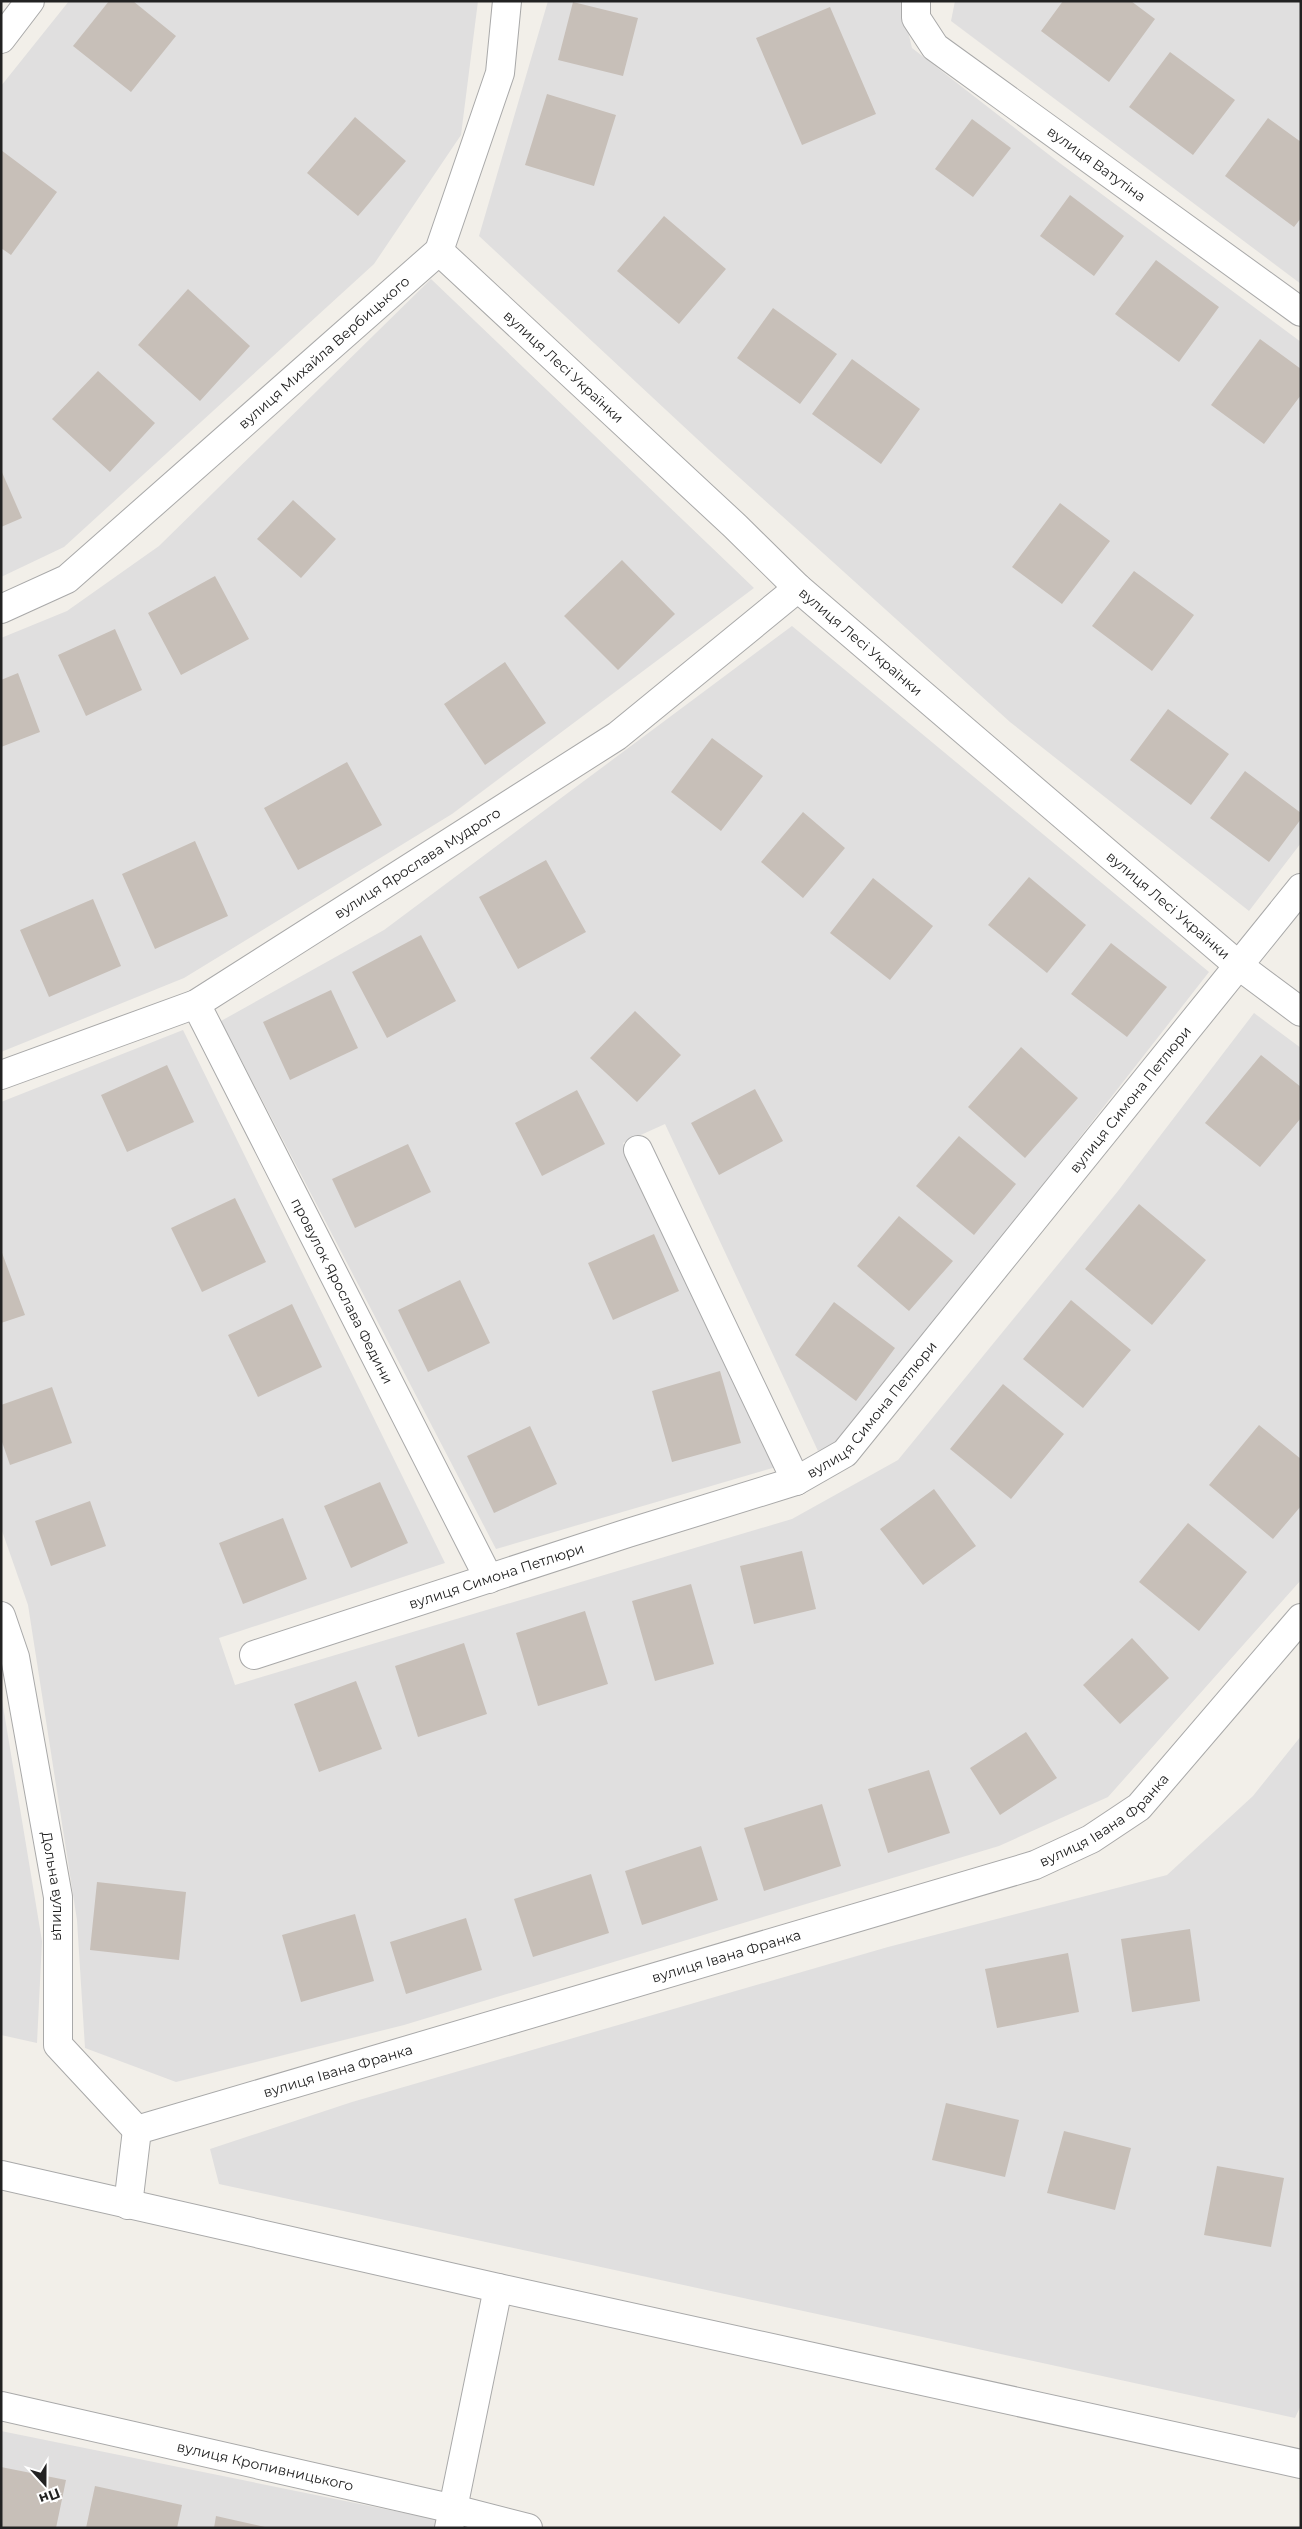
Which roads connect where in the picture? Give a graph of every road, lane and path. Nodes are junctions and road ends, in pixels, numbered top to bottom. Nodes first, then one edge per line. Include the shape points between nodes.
1 (30, 1) edge
2 (507, 1) edge
3 (916, 1) edge
4 (1, 39) edge
5 (439, 252) junction
6 (1301, 312) edge
7 (798, 588) junction
8 (1, 609) edge
9 (1301, 888) edge
10 (1238, 965) junction
11 (196, 1004) junction
12 (1301, 1012) edge
13 (1, 1075) edge
14 (638, 1150) dead end
15 (796, 1481) junction
16 (489, 1579) junction
17 (1, 1616) edge
18 (1301, 1618) edge
19 (254, 1655) dead end
20 (137, 2130) junction
21 (1, 2175) edge
22 (128, 2205) junction
23 (498, 2288) junction
24 (1, 2406) edge
25 (1301, 2464) edge
26 (452, 2518) edge
27 (528, 2528) edge

1 - 4 street
2 - 5 street, вулиця Михайла Вербицького via 500,74
3 - 6 street, вулиця Ватутіна via 916,18 935,47
5 - 7 street, вулиця Лесі Українки
5 - 8 street, вулиця Михайла Вербицького via 67,579
7 - 10 street, вулиця Лесі Українки
7 - 11 street, вулиця Ярослава Мудрого via 617,736
9 - 10 street, вулиця Симона Петлюри
10 - 12 street, вулиця Лесі Українки
10 - 15 street, вулиця Симона Петлюри via 845,1453
11 - 13 street, вулиця Ярослава Мудрого
11 - 16 street, провулок Ярослава Федини
14 - 15 street
15 - 16 street, вулиця Симона Петлюри via 628,1532
16 - 19 street, вулиця Симона Петлюри
17 - 20 street, Дольна вулиця via 15,1657 58,1896 58,2045
18 - 20 street, вулиця Івана Франка via 1138,1807 1091,1839 1035,1865
20 - 22 street
21 - 22 street
22 - 23 street
23 - 25 street
23 - 26 street
24 - 26 street, вулиця Кропивницького
26 - 27 street, вулиця Кропивницького

